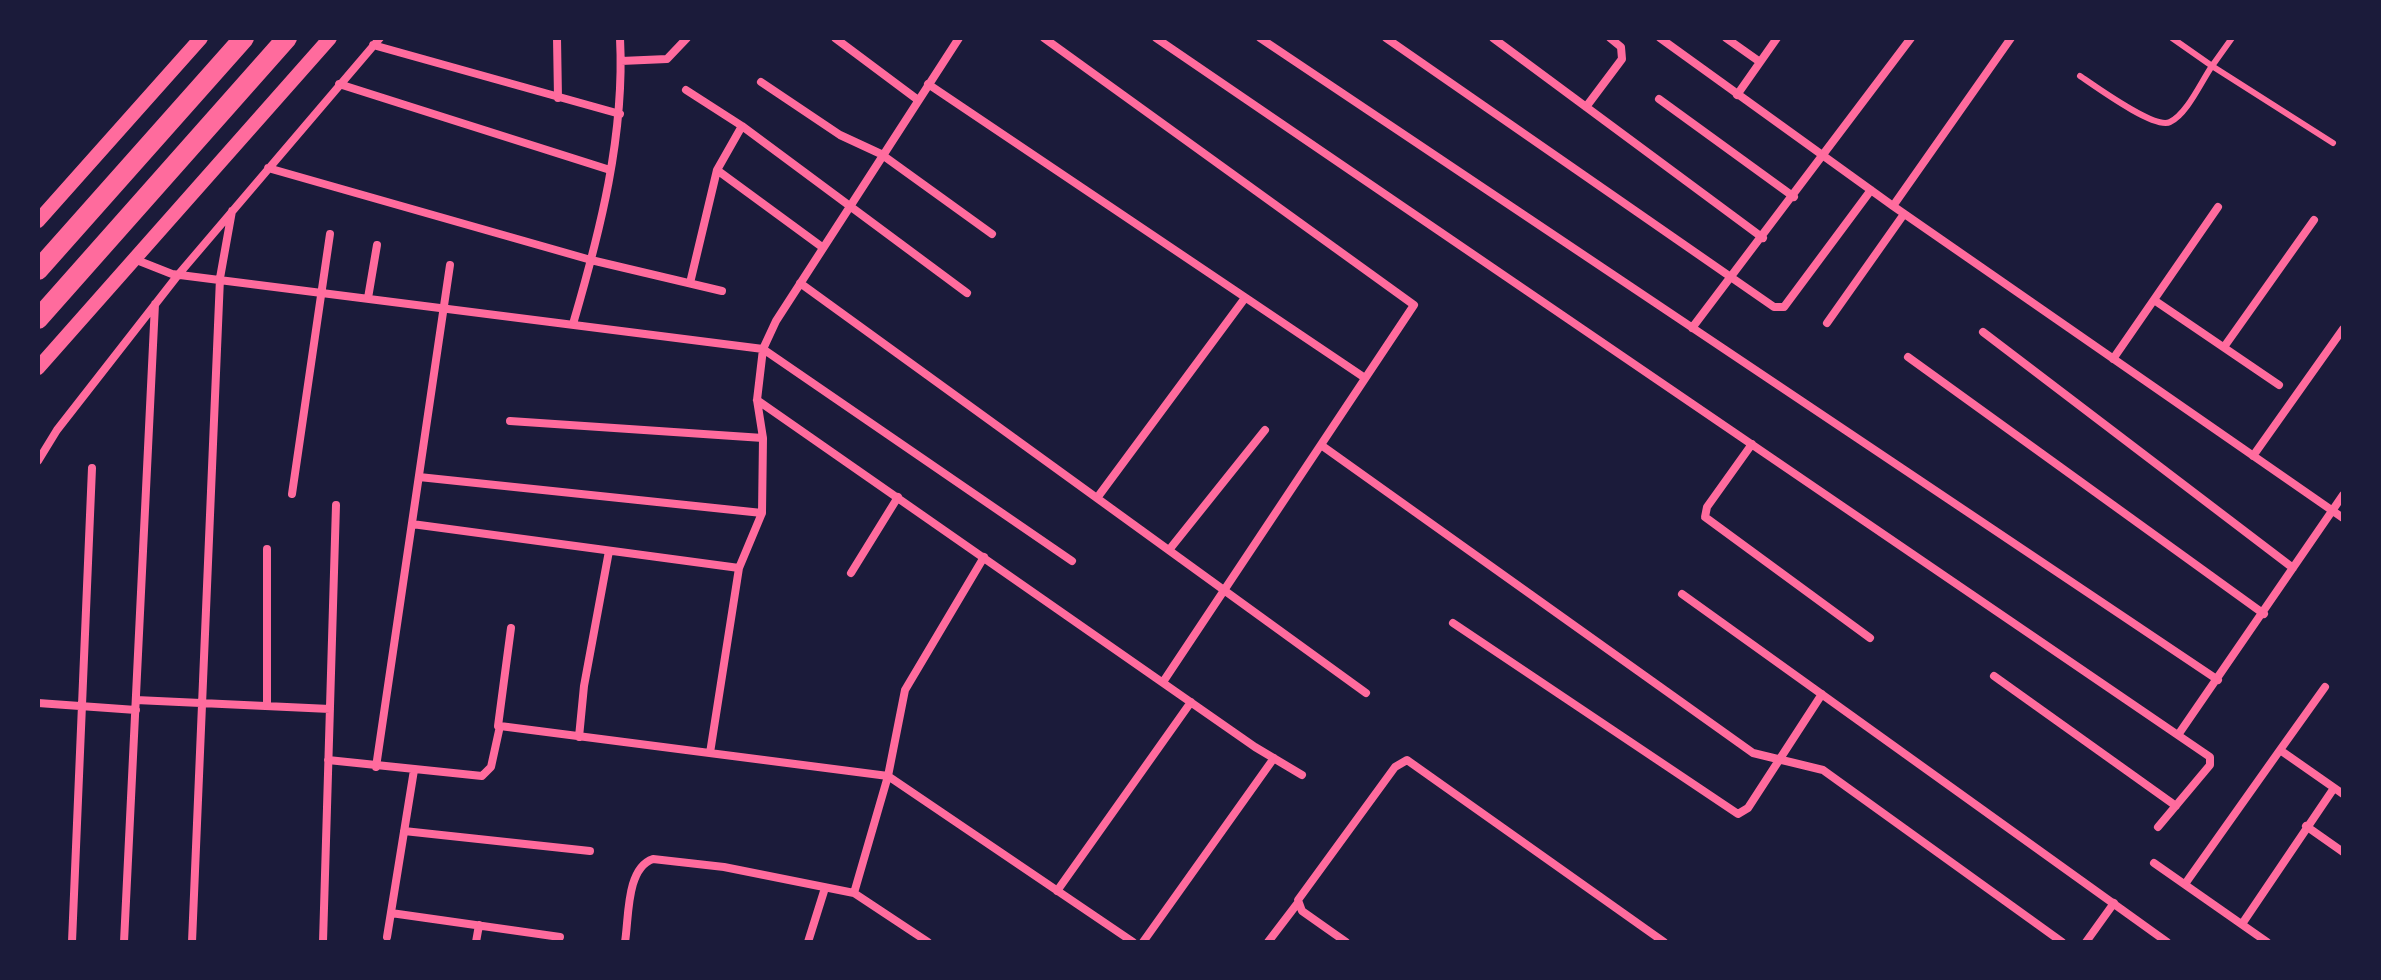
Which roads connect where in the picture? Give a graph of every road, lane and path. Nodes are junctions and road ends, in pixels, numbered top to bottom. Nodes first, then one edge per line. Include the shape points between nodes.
1 (201, 38) edge
2 (244, 38) edge
3 (287, 38) edge
4 (330, 38) edge
5 (557, 38) edge
6 (620, 38) edge
7 (687, 38) edge
8 (835, 38) edge
9 (959, 38) edge
10 (1044, 38) edge
11 (1156, 38) edge
12 (1260, 38) edge
13 (1386, 38) edge
14 (1493, 38) edge
15 (1610, 38) edge
16 (1660, 38) edge
17 (1726, 38) edge
18 (1777, 38) edge
19 (1911, 38) edge
20 (2011, 38) edge
21 (2172, 38) edge
22 (2232, 38) edge
23 (376, 42) edge
24 (621, 61) junction
25 (1760, 62) junction
26 (2212, 66) junction
27 (2080, 76) dead end
28 (761, 82) dead end
29 (339, 84) junction
30 (928, 84) junction
31 (686, 90) dead end
32 (1737, 95) junction
33 (558, 98) junction
34 (1659, 99) dead end
35 (918, 100) junction
36 (1586, 107) junction
37 (620, 114) junction
38 (742, 126) junction
39 (2333, 143) dead end
40 (881, 154) junction
41 (1825, 157) junction
42 (268, 168) junction
43 (610, 170) junction
44 (717, 170) junction
45 (1871, 190) junction
46 (1794, 197) junction
47 (848, 206) junction
48 (1893, 206) junction
49 (2218, 207) dead end
50 (232, 211) junction
51 (1904, 214) junction
52 (2314, 220) dead end
53 (38, 221) edge
54 (330, 234) dead end
55 (992, 234) dead end
56 (1763, 238) junction
57 (377, 245) dead end
58 (822, 247) junction
59 (134, 259) junction
60 (591, 260) junction
61 (450, 265) dead end
62 (38, 270) edge
63 (175, 275) junction
64 (220, 278) junction
65 (1730, 279) junction
66 (690, 283) junction
67 (800, 283) junction
68 (320, 291) junction
69 (722, 291) dead end
70 (967, 293) dead end
71 (368, 298) junction
72 (1245, 298) junction
73 (2154, 300) junction
74 (155, 304) junction
75 (444, 308) junction
76 (38, 319) edge
77 (1827, 323) dead end
78 (573, 324) junction
79 (1692, 328) junction
80 (2343, 329) edge
81 (1983, 332) dead end
82 (2224, 347) junction
83 (763, 349) junction
84 (1908, 357) dead end
85 (2113, 359) junction
86 (38, 368) edge
87 (1365, 378) junction
88 (2279, 385) dead end
89 (757, 400) junction
90 (510, 421) dead end
91 (1265, 430) dead end
92 (763, 438) junction
93 (1752, 444) junction
94 (1321, 445) junction
95 (2253, 456) junction
96 (38, 461) edge
97 (92, 468) dead end
98 (419, 477) junction
99 (292, 494) dead end
100 (2343, 495) edge
101 (898, 497) junction
102 (1097, 498) junction
103 (336, 505) dead end
104 (2332, 510) junction
105 (762, 513) junction
106 (2343, 518) edge
107 (412, 524) junction
108 (267, 549) dead end
109 (1169, 550) junction
110 (609, 551) junction
111 (984, 557) junction
112 (1072, 561) dead end
113 (739, 568) junction
114 (2293, 568) junction
115 (851, 573) dead end
116 (1225, 590) junction
117 (1682, 594) dead end
118 (2264, 614) junction
119 (1453, 623) dead end
120 (511, 628) dead end
121 (1870, 638) dead end
122 (1994, 676) dead end
123 (2218, 680) junction
124 (1163, 682) junction
125 (2325, 687) dead end
126 (1366, 693) dead end
127 (1822, 694) junction
128 (136, 700) junction
129 (1191, 702) junction
130 (38, 703) edge
131 (202, 703) junction
132 (267, 706) junction
133 (84, 708) junction
134 (330, 709) junction
135 (136, 710) junction
136 (498, 726) junction
137 (2178, 735) junction
138 (579, 737) junction
139 (2280, 750) junction
140 (710, 753) junction
141 (1274, 758) junction
142 (328, 760) junction
143 (1781, 760) junction
144 (376, 767) junction
145 (414, 770) junction
146 (1302, 775) dead end
147 (888, 776) junction
148 (2334, 788) junction
149 (2343, 794) edge
150 (2176, 806) junction
151 (2306, 826) junction
152 (2158, 827) dead end
153 (404, 831) junction
154 (590, 851) dead end
155 (2343, 852) edge
156 (2154, 863) dead end
157 (2185, 884) junction
158 (825, 888) junction
159 (1057, 891) junction
160 (854, 893) junction
161 (2114, 903) junction
162 (1297, 904) junction
163 (391, 913) junction
164 (2242, 924) junction
165 (479, 925) junction
166 (387, 937) dead end
167 (560, 937) dead end
168 (540, 938) edge
169 (1658, 940) edge
170 (72, 942) edge
171 (124, 942) edge
172 (192, 942) edge
173 (323, 942) edge
174 (476, 942) edge
175 (625, 942) edge
176 (808, 942) edge
177 (928, 942) edge
178 (1133, 942) edge
179 (1143, 942) edge
180 (1268, 942) edge
181 (1346, 942) edge
182 (2062, 942) edge
183 (2086, 942) edge
184 (2167, 942) edge
185 (2267, 942) edge

1 - 53 street
2 - 62 highway
3 - 76 highway
4 - 59 street
5 - 33 street
6 - 24 street
7 - 24 street via 667,59
8 - 35 street
9 - 30 street
10 - 87 street via 1414,305
11 - 93 street
12 - 79 street
13 - 65 street
14 - 36 street
15 - 36 street via 1621,47 1622,59
16 - 32 street
17 - 25 street
18 - 25 street
19 - 41 street
20 - 48 street
21 - 26 lane
22 - 26 lane
23 - 29 street
23 - 33 street
24 - 37 street
25 - 32 street
26 - 27 lane via 2181,112 2163,124
26 - 39 lane
28 - 40 street via 840,135
29 - 42 street
29 - 43 street
30 - 35 street
30 - 72 street
31 - 38 street
32 - 41 street
33 - 37 street
34 - 46 street
35 - 40 street
36 - 56 street
37 - 43 street
38 - 44 street
38 - 47 street
40 - 47 street
40 - 55 street
41 - 45 street
41 - 46 street
42 - 50 street
42 - 60 street
43 - 60 street
44 - 58 street
44 - 66 street
45 - 48 street
45 - 65 street via 1784,307 1774,307
46 - 56 street
47 - 58 street
47 - 70 street
48 - 51 street
49 - 73 street
50 - 63 street
50 - 64 street
51 - 77 street
51 - 85 street
52 - 82 street
54 - 68 street
56 - 65 street
57 - 71 street
58 - 67 street
59 - 63 street
59 - 86 street
60 - 66 street
60 - 78 street
61 - 75 street
63 - 64 street
63 - 74 street
64 - 68 street
64 - 131 street
65 - 79 street
66 - 69 street
67 - 83 street
67 - 102 street
68 - 71 street
68 - 99 street
71 - 75 street
72 - 87 street
72 - 102 street
73 - 82 street
73 - 85 street
74 - 96 street
74 - 128 street
75 - 78 street
75 - 98 street
78 - 83 street
79 - 123 street
80 - 95 street
81 - 114 street
82 - 88 street
83 - 89 street
83 - 112 street
84 - 118 street
85 - 95 street
87 - 94 street
89 - 92 street
89 - 101 street
90 - 92 street
91 - 109 street
92 - 105 street
93 - 121 street via 1705,517
93 - 137 street
94 - 116 street
94 - 143 street via 1753,753
95 - 104 street
97 - 133 street
98 - 105 street
98 - 107 street
100 - 104 street
101 - 111 street
101 - 115 street
102 - 109 street
103 - 134 street
104 - 106 street
104 - 114 street
105 - 113 street
107 - 110 street
107 - 144 street
108 - 132 street
109 - 116 street
110 - 113 street
110 - 138 street
111 - 124 street
111 - 147 street via 905,690
113 - 140 street
114 - 118 street
116 - 124 street
116 - 126 street
117 - 127 street
118 - 123 street
119 - 143 street via 1731,811 1744,813
120 - 136 street
122 - 150 street
123 - 137 street
124 - 129 street
125 - 139 street
127 - 143 street
127 - 161 street
128 - 131 street
128 - 135 street
129 - 141 street
129 - 159 street
130 - 133 street
131 - 132 street
131 - 172 street
132 - 134 street
133 - 135 street
133 - 170 street
134 - 142 street
135 - 171 street
136 - 138 street
136 - 145 street via 486,775
137 - 150 street via 2212,762
138 - 140 street
139 - 148 street
139 - 157 street
140 - 147 street
141 - 146 street
141 - 179 street
142 - 144 street
142 - 173 street
143 - 182 street via 1823,770
144 - 145 street
145 - 153 street
147 - 159 street
147 - 160 street
148 - 149 street
148 - 151 street
150 - 152 street
151 - 155 street
151 - 164 street
153 - 154 street
153 - 163 street
156 - 157 street
157 - 164 street
158 - 160 street
158 - 175 street via 653,859 643,862 635,875
158 - 176 street
159 - 178 street
160 - 177 street
161 - 183 street
161 - 184 street
162 - 169 street via 1395,767 1407,760
162 - 180 street
162 - 181 street
163 - 165 street
163 - 166 street
164 - 185 street
165 - 168 street
165 - 174 street
167 - 168 street

